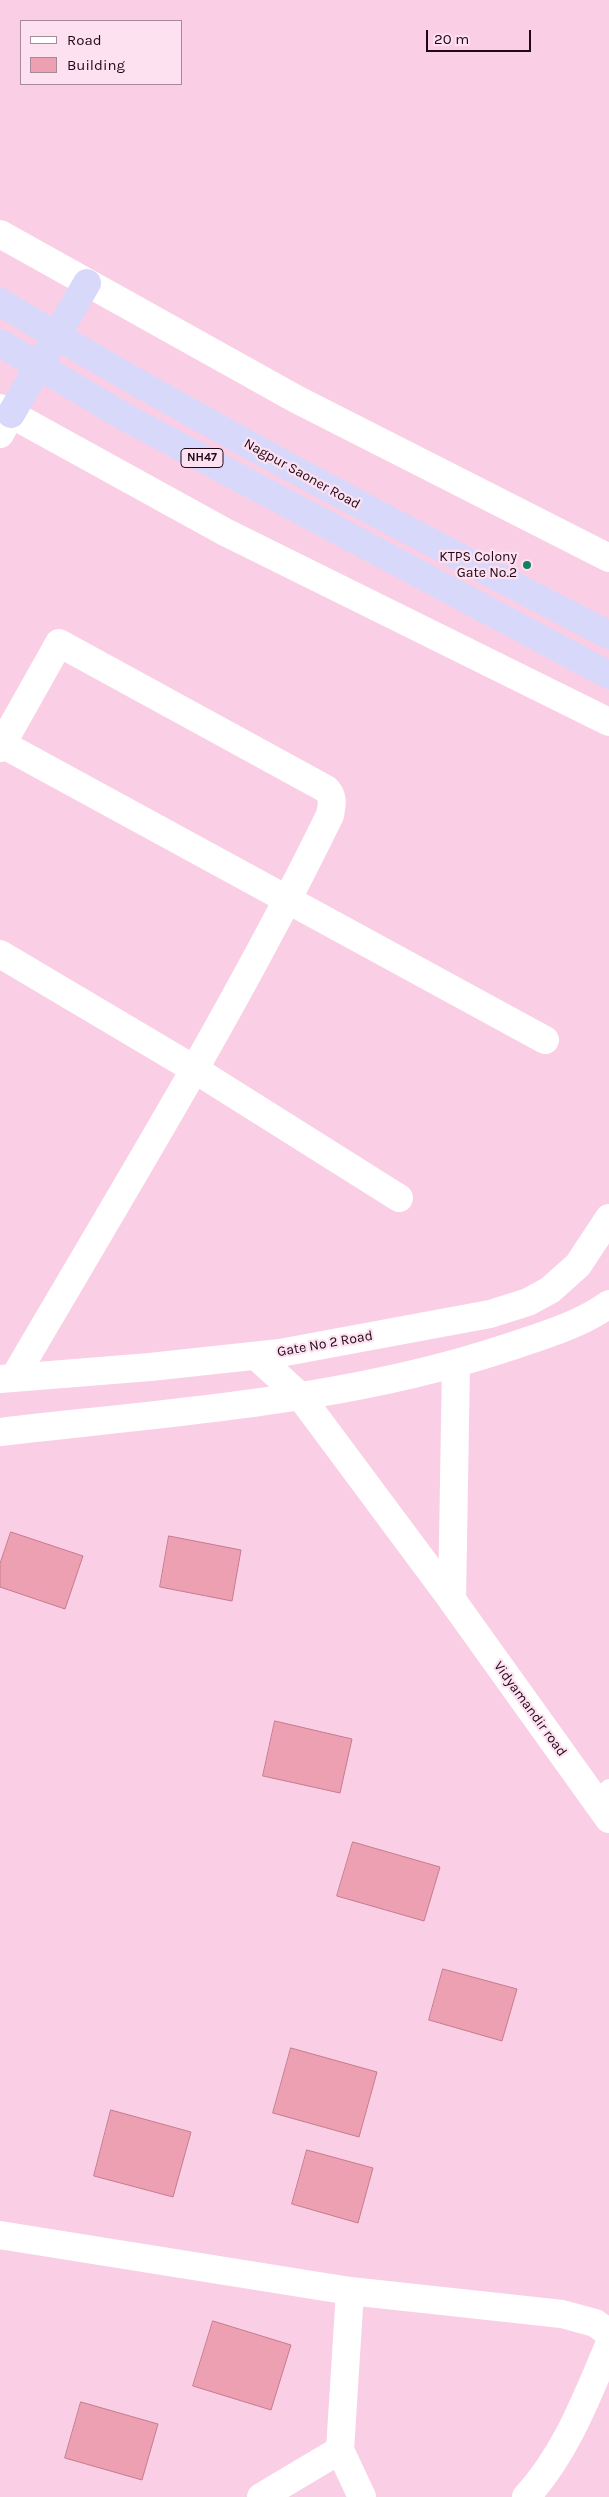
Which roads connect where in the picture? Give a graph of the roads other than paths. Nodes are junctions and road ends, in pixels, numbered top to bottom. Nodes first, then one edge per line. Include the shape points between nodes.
1 (0, 234) edge
2 (87, 283) junction
3 (0, 302) edge
4 (57, 334) junction
5 (0, 343) edge
6 (38, 366) junction
7 (4, 418) edge
8 (609, 558) edge
9 (609, 635) edge
10 (609, 675) edge
11 (609, 722) edge
12 (1, 746) edge
13 (288, 900) junction
14 (0, 954) edge
15 (545, 1040) dead end
16 (194, 1069) junction
17 (399, 1198) dead end
18 (609, 1218) edge
19 (609, 1304) edge
20 (441, 1323) junction
21 (256, 1356) junction
22 (456, 1364) junction
23 (8, 1378) edge
24 (301, 1397) junction
25 (0, 1432) edge
26 (452, 1600) junction
27 (605, 1803) edge
28 (0, 2235) edge
29 (350, 2292) junction
30 (609, 2333) edge
31 (609, 2344) edge
32 (340, 2450) junction
33 (261, 2497) edge
34 (362, 2497) edge
35 (526, 2497) edge

1 - 2 street
2 - 4 highway
2 - 8 street via 296,399
3 - 4 highway, Nagpur Saoner Road / NH47
4 - 6 highway
4 - 9 highway, Nagpur Saoner Road / NH47 via 142,386 334,492
5 - 6 highway, NH47
6 - 7 highway
6 - 10 highway, NH47 via 123,416
7 - 11 street via 225,532
12 - 13 street
12 - 13 street via 59,643 331,794 330,815
13 - 15 street
13 - 16 street
14 - 16 street
16 - 17 street
16 - 23 street
18 - 20 street, Gate No 2 Road via 578,1265 550,1290 528,1302 490,1314
19 - 22 street via 557,1330
20 - 21 street, Gate No 2 Road
20 - 22 street
21 - 23 street, Gate No 2 Road
21 - 24 street, Vidyamandir road
22 - 24 street
22 - 26 street
24 - 25 street
24 - 26 street, Vidyamandir road
26 - 27 street, Vidyamandir road
28 - 29 street
29 - 30 street via 562,2314 595,2323
29 - 32 street
31 - 35 street via 576,2423 555,2460
32 - 33 street
32 - 34 street

